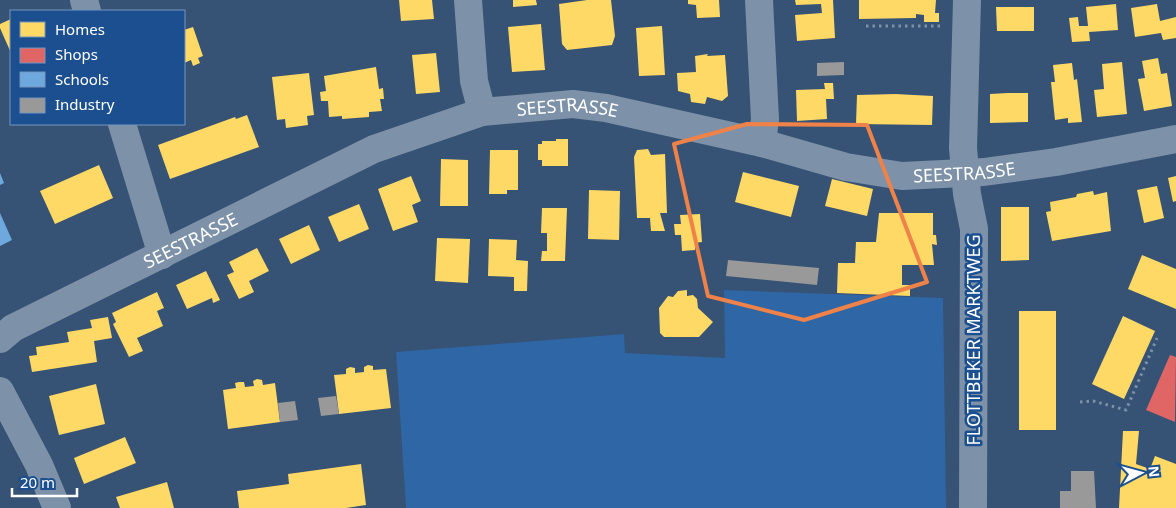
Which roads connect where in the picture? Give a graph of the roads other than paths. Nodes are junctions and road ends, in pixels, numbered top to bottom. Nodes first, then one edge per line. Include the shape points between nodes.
1 (468, 0) edge
2 (759, 0) edge
3 (967, 0) edge
4 (482, 112) junction
5 (122, 125) edge
6 (1176, 139) edge
7 (762, 143) junction
8 (965, 174) junction
9 (162, 255) junction
10 (0, 339) edge
11 (0, 391) edge
12 (57, 508) edge
13 (973, 508) edge

1 - 4 street via 474,81
2 - 7 street via 765,119
3 - 8 street, FLOTTBEKER MARKTWEG
4 - 7 street, SEESTRASSE via 573,104 606,108
4 - 9 street, SEESTRASSE via 374,149
5 - 9 street
6 - 8 street, SEESTRASSE via 1056,162
7 - 8 street, SEESTRASSE via 846,167 902,176
8 - 13 street, FLOTTBEKER MARKTWEG via 974,229
9 - 10 street, SEESTRASSE via 13,328
11 - 12 street via 39,465

